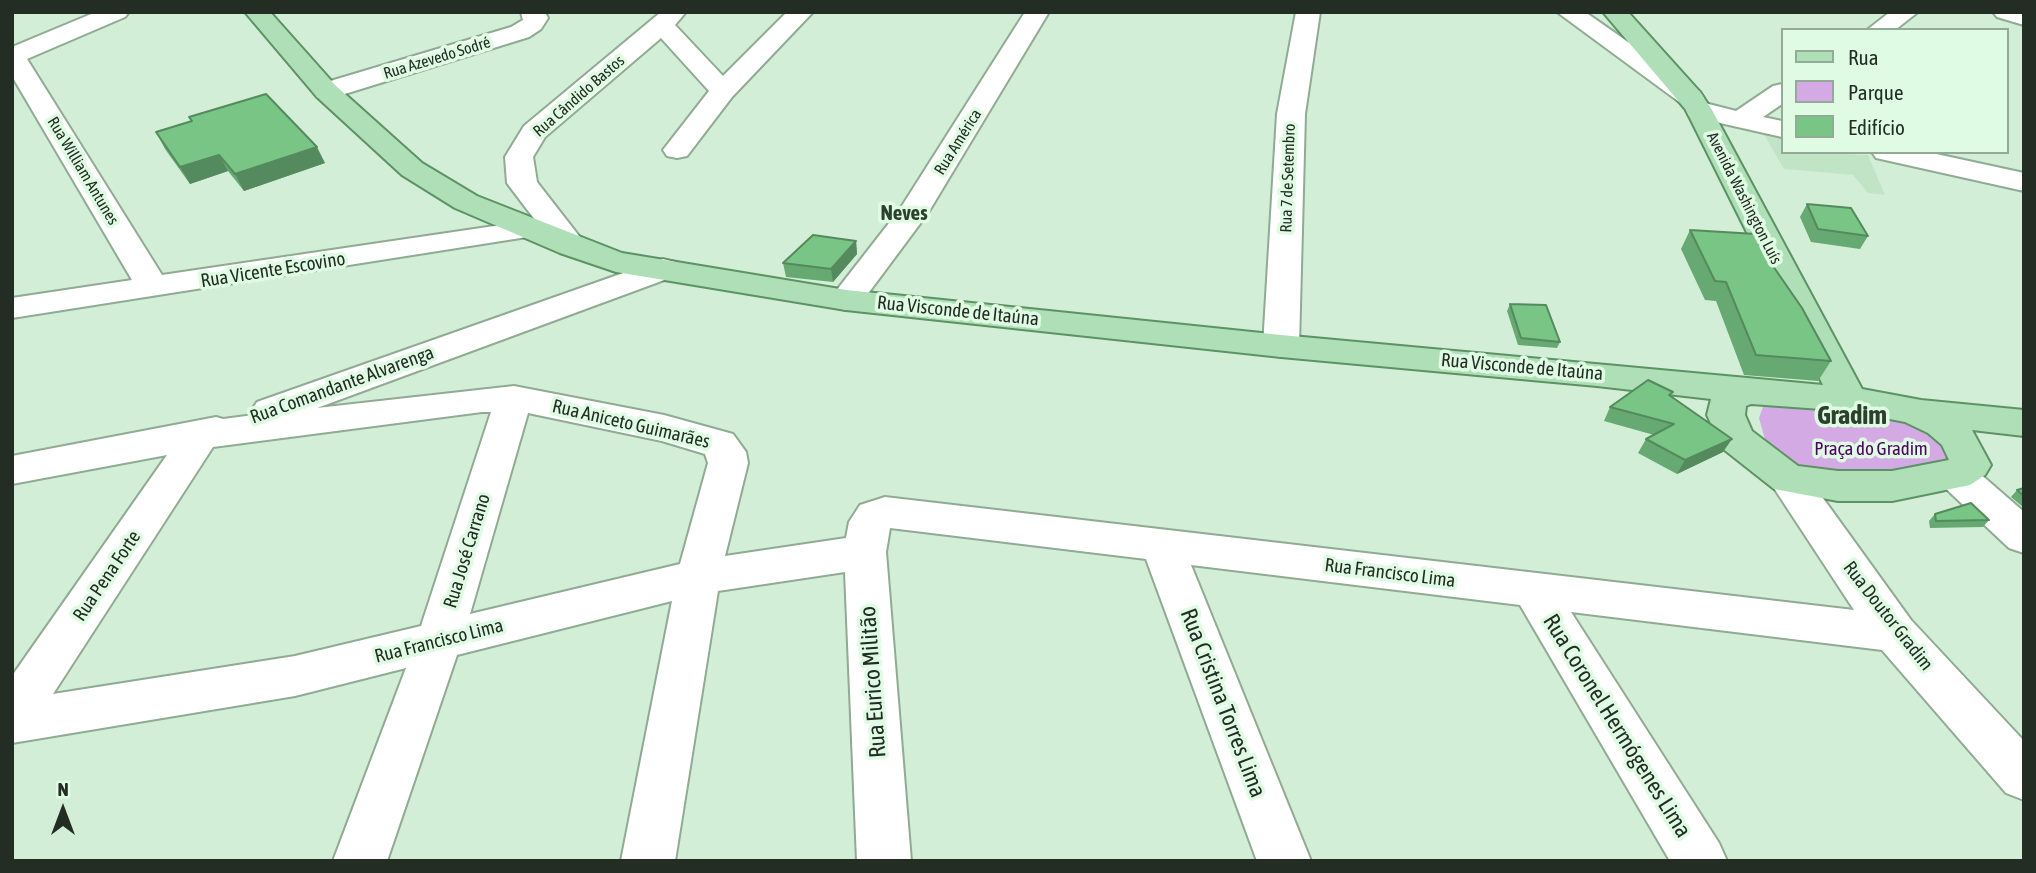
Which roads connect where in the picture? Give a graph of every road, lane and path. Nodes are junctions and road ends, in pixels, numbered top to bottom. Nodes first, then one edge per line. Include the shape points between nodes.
1 (117, 12) edge
2 (533, 12) edge
3 (801, 12) edge
4 (1037, 12) edge
5 (1308, 12) edge
6 (1569, 12) edge
7 (1615, 12) edge
8 (1906, 12) edge
9 (2005, 12) edge
10 (265, 14) edge
11 (2024, 18) edge
12 (668, 19) edge
13 (1882, 28) edge
14 (12, 55) edge
15 (326, 91) junction
16 (723, 91) junction
17 (1780, 93) edge
18 (1695, 104) junction
19 (1740, 120) junction
20 (1780, 129) edge
21 (677, 150) dead end
22 (1895, 154) edge
23 (2024, 182) edge
24 (534, 229) junction
25 (572, 246) junction
26 (663, 270) junction
27 (153, 288) junction
28 (845, 300) junction
29 (12, 308) edge
30 (1281, 346) junction
31 (1614, 376) junction
32 (1745, 391) junction
33 (514, 398) junction
34 (1849, 399) junction
35 (1914, 411) junction
36 (2007, 421) edge
37 (201, 435) junction
38 (1736, 439) junction
39 (12, 470) edge
40 (1963, 470) junction
41 (1788, 480) junction
42 (875, 532) junction
43 (2024, 537) edge
44 (1162, 545) junction
45 (698, 578) junction
46 (1534, 591) junction
47 (1895, 633) junction
48 (439, 641) junction
49 (12, 719) edge
50 (2024, 777) edge
51 (360, 861) edge
52 (648, 861) edge
53 (884, 861) edge
54 (1283, 861) edge
55 (1700, 861) edge

1 - 14 street
2 - 15 street, Rua Azevedo Sodré via 533,24 520,33
3 - 16 street
4 - 28 street, Rua América via 913,213
5 - 30 street, Rua 7 de Setembro via 1291,114
6 - 18 street
7 - 18 main road, Avenida Washington Luís
8 - 13 street
9 - 11 street
10 - 15 main road, Rua Visconde de Itaúna
12 - 16 street, Rua Cândido Bastos
12 - 25 street, Rua Cândido Bastos via 534,132 519,157 522,183
14 - 27 street, Rua William Antunes
15 - 24 main road, Rua Visconde de Itaúna via 412,169 466,202
16 - 21 street
17 - 19 street
18 - 19 street
18 - 34 main road, Avenida Washington Luís
19 - 20 street
22 - 23 street
24 - 25 main road, Rua Visconde de Itaúna
24 - 27 street, Rua Vicente Escovino
25 - 26 main road, Rua Visconde de Itaúna via 616,262
26 - 28 main road, Rua Visconde de Itaúna
26 - 37 street, Rua Comandante Alvarenga
27 - 29 street, Rua Vicente Escovino
28 - 30 main road, Rua Visconde de Itaúna
30 - 31 main road, Rua Visconde de Itaúna
31 - 32 main road, Rua Visconde de Itaúna
31 - 38 main road via 1699,414
32 - 34 main road, Rua Visconde de Itaúna
32 - 38 main road via 1729,400 1726,415
33 - 37 street, Rua Aniceto Guimarães
33 - 45 street, Rua Aniceto Guimarães via 719,443 728,463
33 - 48 street, Rua José Carrano
34 - 35 main road, Rua Visconde de Itaúna
35 - 36 main road
35 - 40 main road via 1957,437
36 - 40 main road via 1987,429 1989,448
37 - 39 street, Rua Comandante Alvarenga
37 - 49 street, Rua Pena Forte
38 - 41 main road
40 - 41 main road via 1892,486
40 - 43 street
41 - 47 street, Rua Doutor Gradim
42 - 44 street, Rua Francisco Lima
42 - 45 street, Rua Francisco Lima
42 - 53 street, Rua Eurico Militão
44 - 46 street, Rua Francisco Lima
44 - 54 street, Rua Cristina Torres Lima
45 - 48 street, Rua Francisco Lima
45 - 52 street, Rua Aniceto Guimarães
46 - 47 street, Rua Francisco Lima
46 - 55 street, Rua Coronel Hermógenes Lima
47 - 50 street, Rua Doutor Gradim
48 - 49 street, Rua Francisco Lima via 295,676
48 - 51 street, Rua José Carrano

